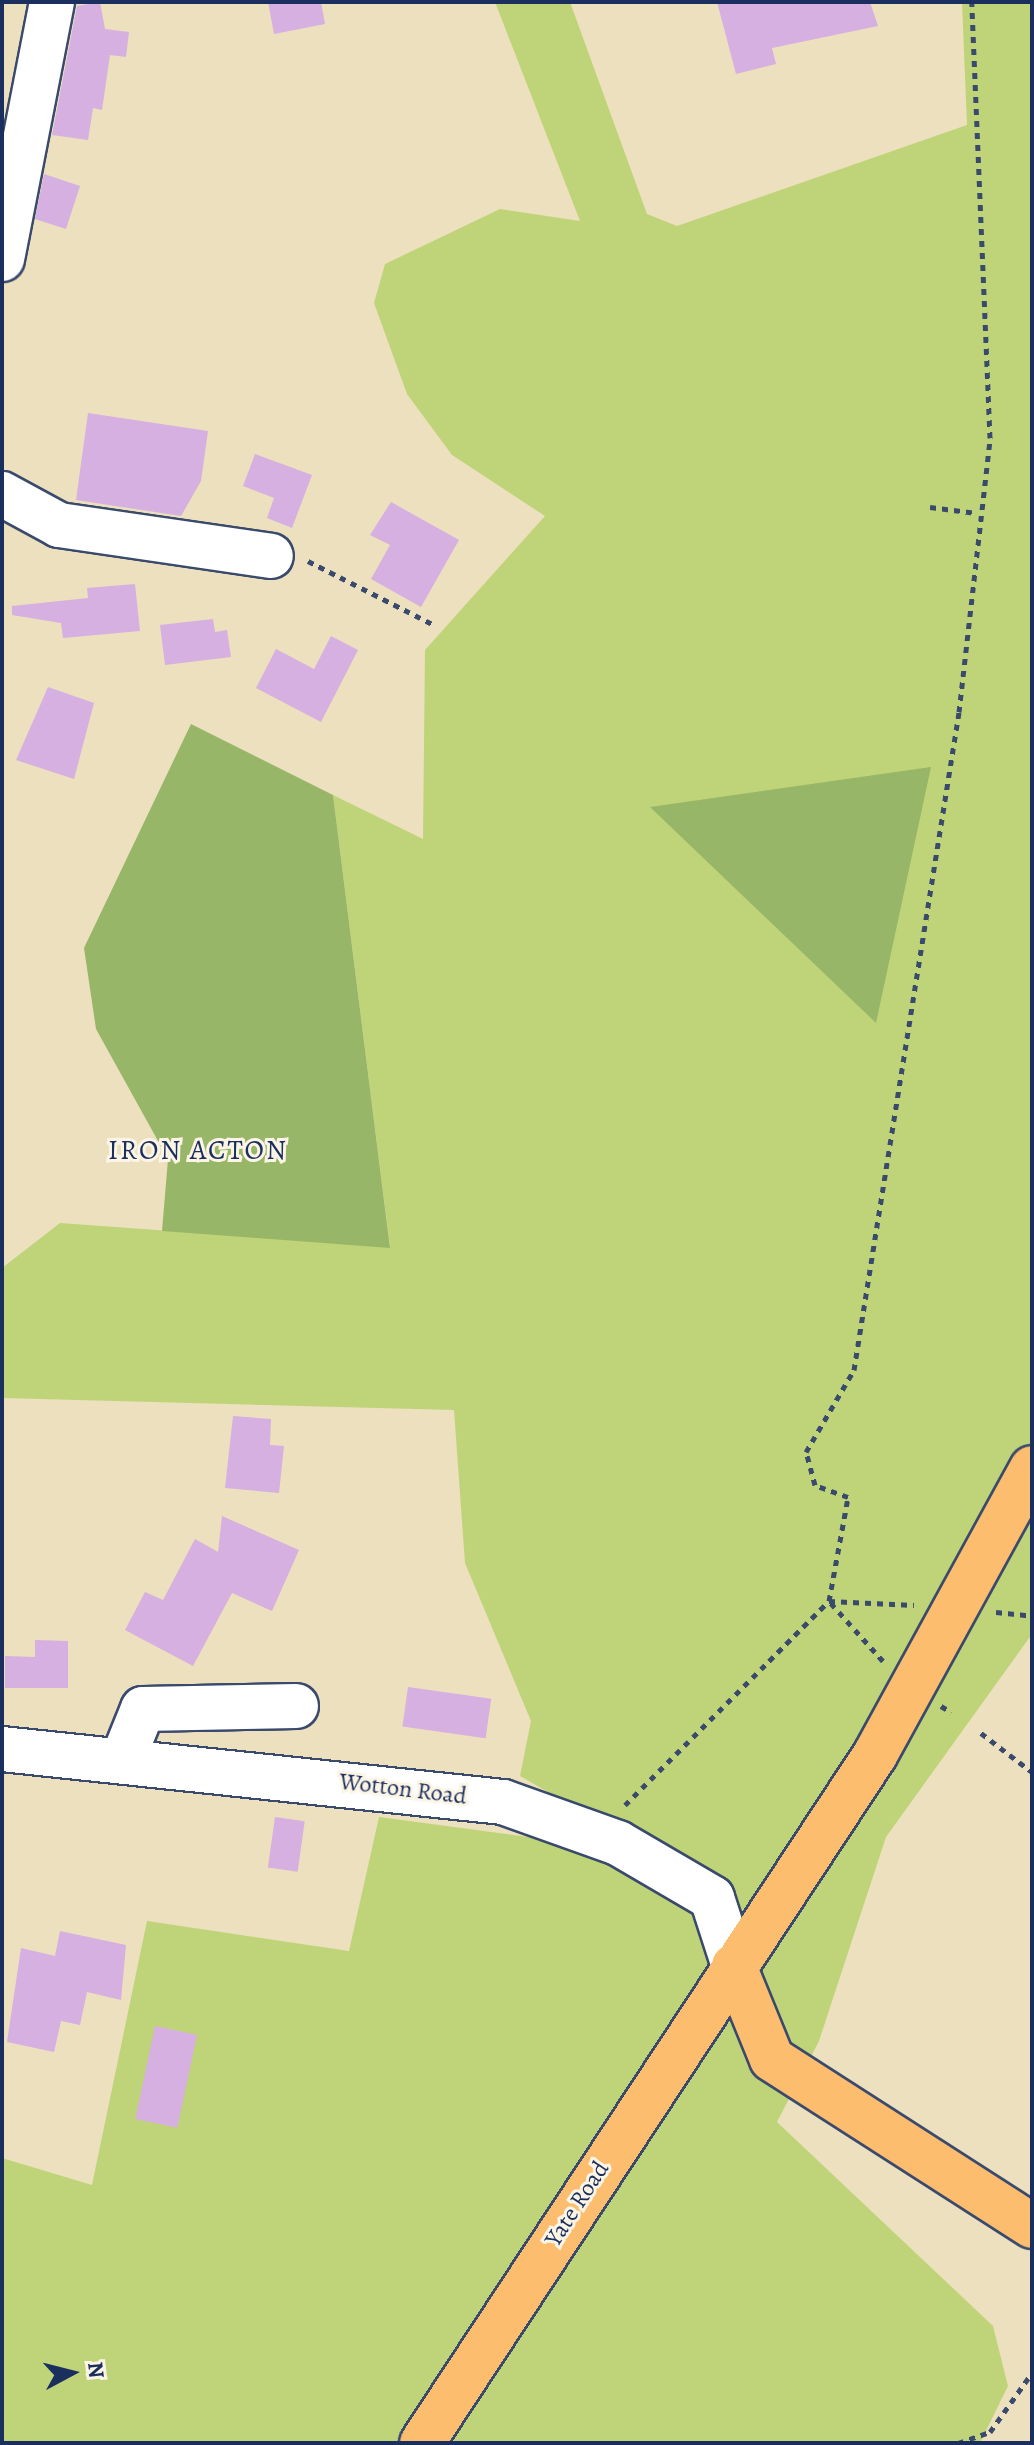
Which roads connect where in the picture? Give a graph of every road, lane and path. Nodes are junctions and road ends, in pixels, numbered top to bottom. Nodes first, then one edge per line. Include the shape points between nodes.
1 (52, 2) edge
2 (972, 2) edge
3 (2, 259) edge
4 (2, 494) edge
5 (930, 507) dead end
6 (977, 513) junction
7 (271, 556) joint
8 (434, 625) dead end
9 (1032, 1468) edge
10 (829, 1601) junction
11 (961, 1608) junction
12 (1032, 1616) edge
13 (913, 1690) junction
14 (296, 1706) dead end
15 (951, 1712) dead end
16 (981, 1733) dead end
17 (2, 1749) edge
18 (122, 1761) junction
19 (1032, 1772) edge
20 (596, 1834) junction
21 (734, 1966) junction
22 (1032, 2226) edge
23 (1032, 2373) edge
24 (422, 2443) edge
25 (958, 2443) edge

1 - 3 street
2 - 6 path via 990,438
4 - 7 street via 59,525
5 - 6 path
6 - 10 path via 959,712 854,1370 806,1452 815,1485 848,1497
7 - 8 path via 323,563
9 - 11 main road, Yate Road
10 - 11 path
10 - 13 path
10 - 20 path
11 - 12 path
11 - 13 main road, Yate Road
13 - 15 path
13 - 21 main road, Yate Road
14 - 18 street via 143,1709
16 - 19 path
17 - 18 street, Wotton Road
18 - 20 street, Wotton Road via 503,1802
20 - 21 street, Wotton Road via 712,1898
21 - 22 main road via 772,2059
21 - 24 main road, Yate Road
23 - 25 path via 990,2432

